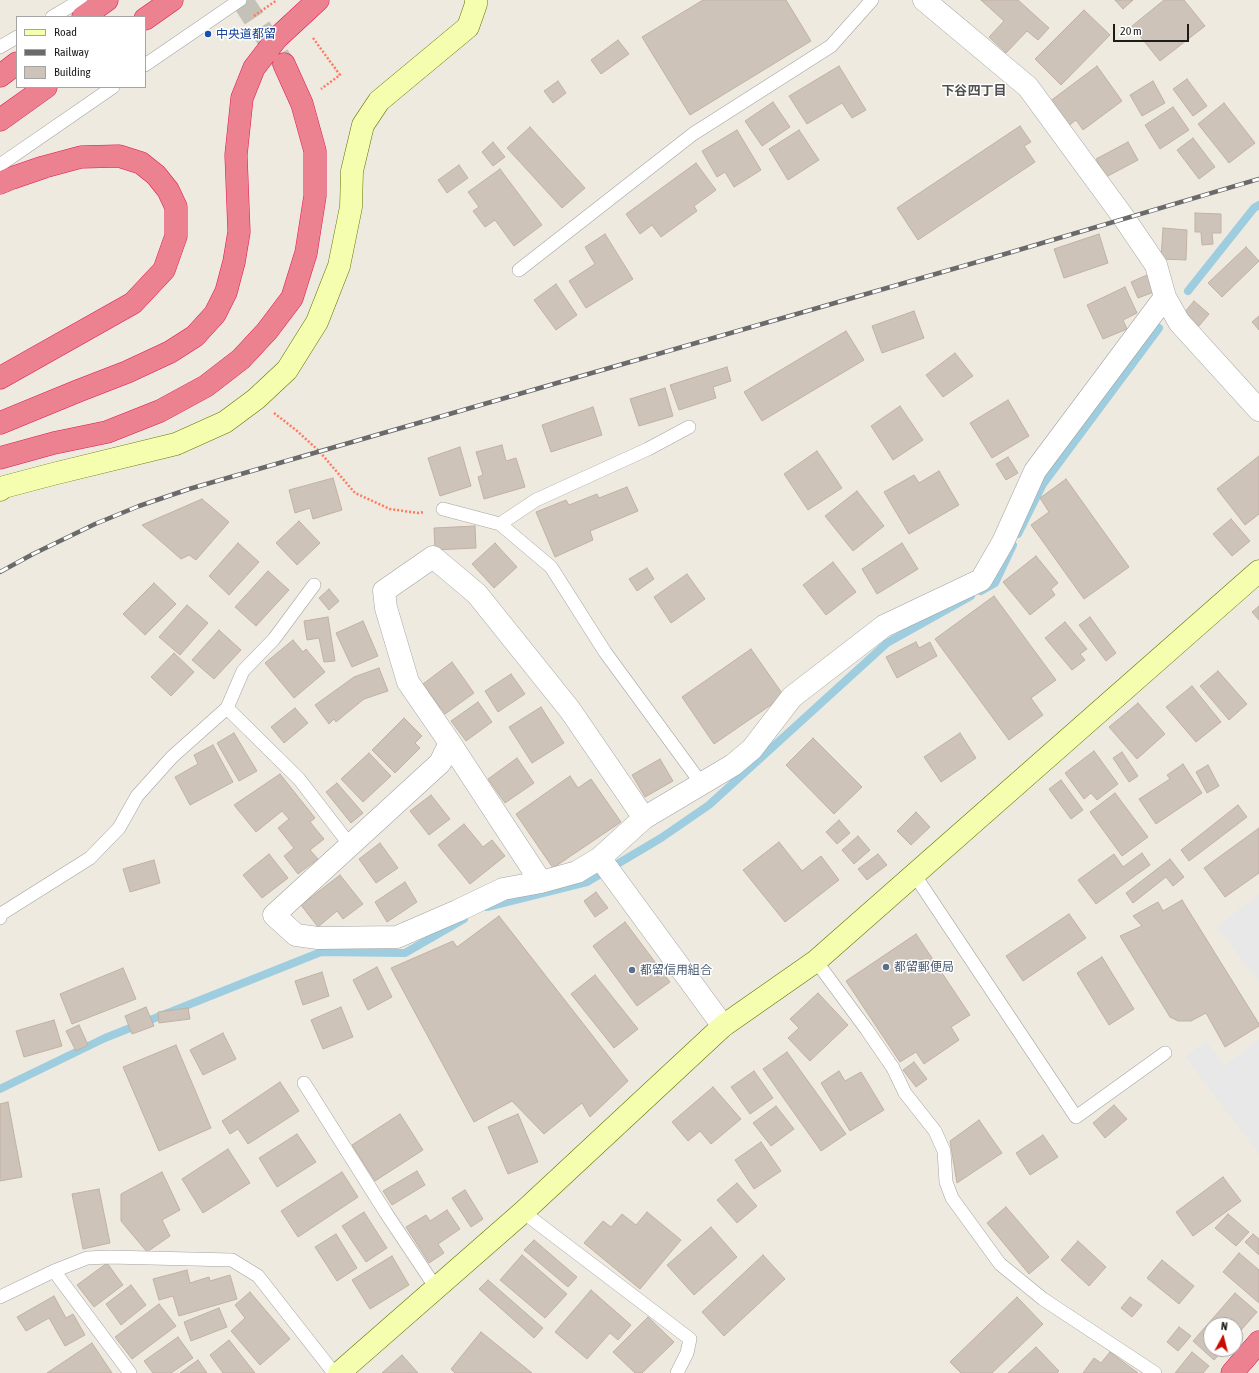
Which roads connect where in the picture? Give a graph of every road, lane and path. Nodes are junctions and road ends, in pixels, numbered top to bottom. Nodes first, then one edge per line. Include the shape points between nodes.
1 (81, 0) edge
2 (107, 0) edge
3 (172, 0) edge
4 (240, 0) edge
5 (277, 0) edge
6 (318, 0) edge
7 (476, 0) edge
8 (872, 0) edge
9 (924, 0) edge
10 (54, 16) edge
11 (84, 16) edge
12 (253, 17) dead end
13 (146, 18) edge
14 (310, 34) dead end
15 (16, 38) edge
16 (0, 47) edge
17 (16, 64) edge
18 (146, 64) edge
19 (284, 64) tunnel mouth
20 (340, 75) dead end
21 (0, 76) edge
22 (45, 88) edge
23 (112, 88) edge
24 (0, 120) edge
25 (0, 165) edge
26 (0, 183) edge
27 (518, 270) dead end
28 (1165, 297) junction
29 (0, 378) edge
30 (256, 400) junction
31 (1259, 410) edge
32 (0, 423) edge
33 (689, 427) dead end
34 (0, 458) edge
35 (0, 490) edge
36 (443, 509) joint
37 (500, 524) junction
38 (1259, 571) edge
39 (314, 585) dead end
40 (227, 708) junction
41 (450, 743) junction
42 (701, 783) junction
43 (644, 818) junction
44 (350, 845) junction
45 (600, 858) junction
46 (914, 874) junction
47 (541, 882) junction
48 (0, 918) edge
49 (816, 961) junction
50 (723, 1026) junction
51 (1165, 1053) dead end
52 (304, 1084) dead end
53 (523, 1212) junction
54 (54, 1270) junction
55 (436, 1288) junction
56 (0, 1297) edge
57 (1259, 1342) edge
58 (130, 1373) edge
59 (334, 1373) edge
60 (339, 1373) edge
61 (677, 1373) edge
62 (1155, 1373) edge
63 (1232, 1373) edge

1 - 10 lane
2 - 11 highway
3 - 13 highway
4 - 18 lane
5 - 12 path
6 - 32 highway via 277,38 254,68 242,98 236,155 239,232 226,292 215,314 195,336 170,352
7 - 30 street via 468,27 379,101 363,125 352,171 351,207 339,266 323,308 287,370
8 - 27 lane via 831,46 693,134
9 - 28 street via 1028,87 1156,265
14 - 20 path
15 - 16 lane
17 - 21 highway
19 - 34 highway via 302,104 315,151 314,203 306,252 292,298 241,359 206,386 160,411 107,432
22 - 24 highway
23 - 25 lane
26 - 29 highway via 81,157 119,156 141,163 156,175 168,190 176,207 176,236 164,270 133,303
28 - 31 street via 1179,322
28 - 42 street via 1035,471 1004,542 981,580 884,626 792,697 752,749 733,765
30 - 35 street via 225,422 176,444 53,474
30 - 36 path via 319,451 355,493 390,510 418,513
33 - 37 lane via 648,449 536,500
36 - 37 lane
37 - 42 lane via 551,567 605,652
38 - 46 street
39 - 40 lane via 274,639 243,671
40 - 44 lane via 299,779
40 - 48 lane via 172,757 137,796 119,828 90,858 1,914
41 - 43 street via 408,682 386,608 384,591 433,557 477,594 492,612 570,710
41 - 44 street via 440,763
41 - 47 street
42 - 43 street
43 - 45 street
44 - 47 street via 274,915 296,935 318,938 397,937 503,889
45 - 47 street via 577,872
45 - 50 street
46 - 49 street
46 - 51 lane via 1076,1117
49 - 50 street
49 - 62 lane via 889,1062 905,1093 935,1131 944,1151 946,1182 952,1198 1000,1264 1043,1299
50 - 53 street
52 - 55 lane
53 - 55 street
53 - 61 lane via 690,1339 687,1353
54 - 56 lane
54 - 58 lane
54 - 59 lane via 87,1258 232,1260 258,1276
55 - 60 street
57 - 63 highway

